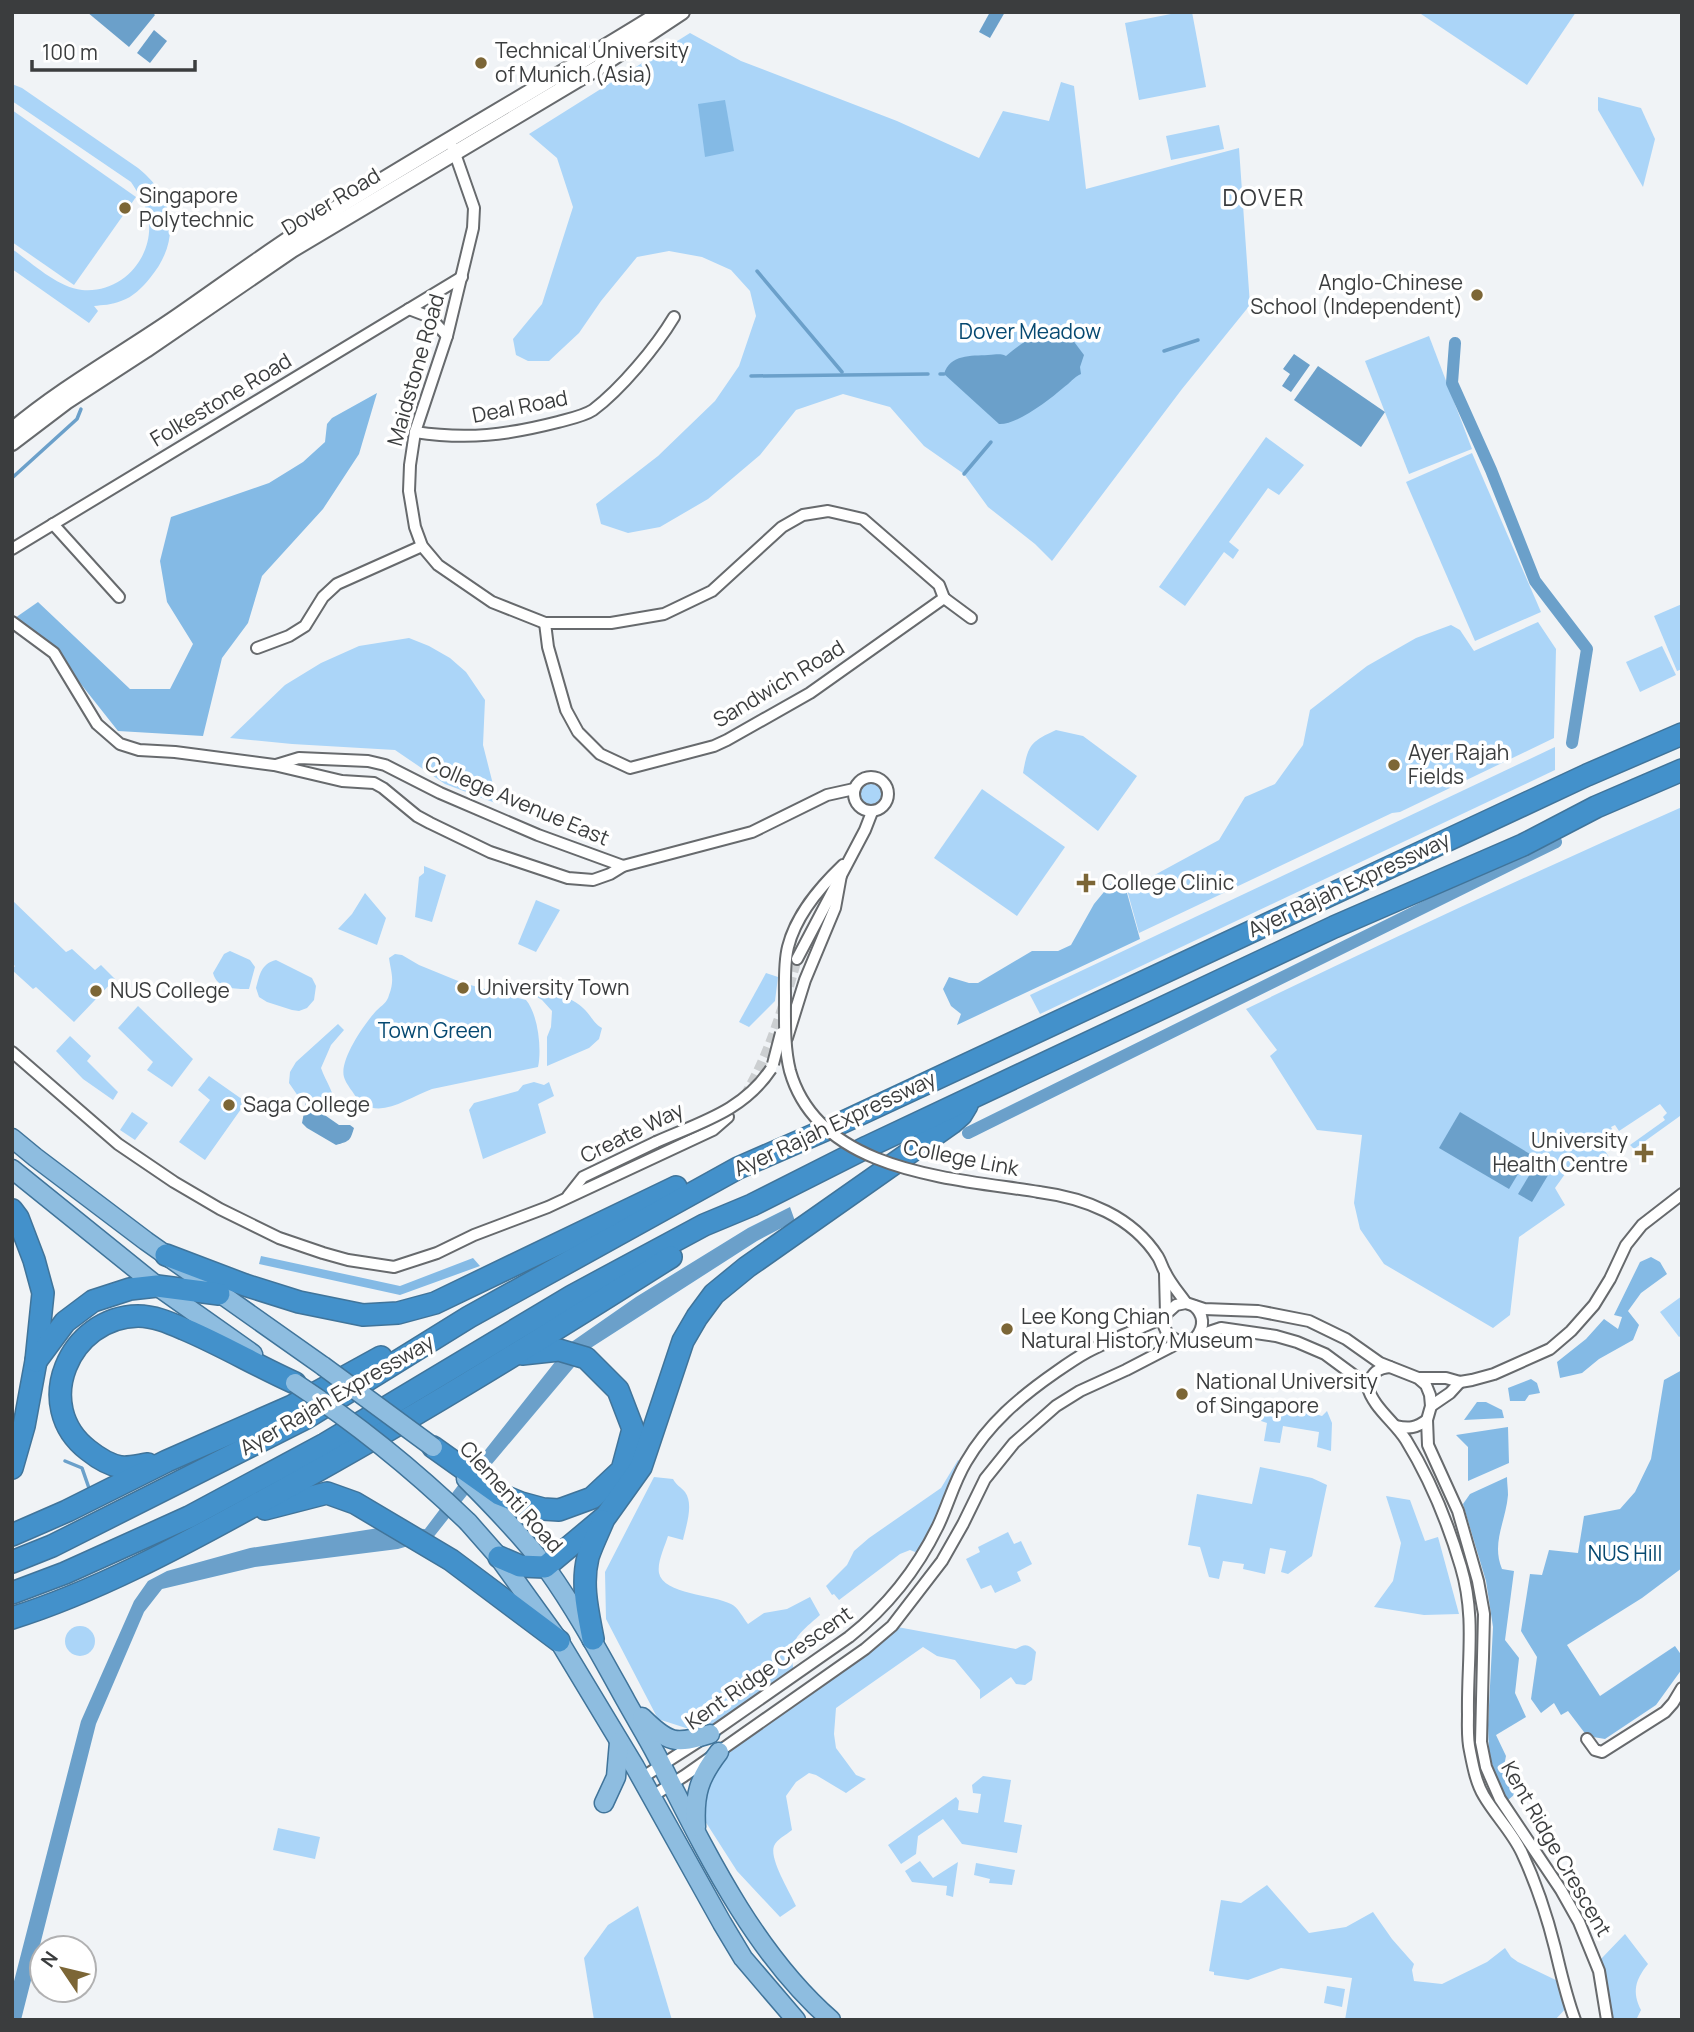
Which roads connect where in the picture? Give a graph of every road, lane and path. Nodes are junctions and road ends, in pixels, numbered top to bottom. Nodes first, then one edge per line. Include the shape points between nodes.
1 (662, 12) edge
2 (682, 12) edge
3 (453, 145) junction
4 (462, 277) junction
5 (409, 309) junction
6 (674, 317) dead end
7 (447, 336) junction
8 (143, 346) junction
9 (12, 430) edge
10 (415, 432) junction
11 (12, 443) edge
12 (53, 524) junction
13 (422, 546) junction
14 (12, 549) edge
15 (118, 597) dead end
16 (944, 598) junction
17 (971, 618) dead end
18 (12, 622) edge
19 (545, 623) junction
20 (257, 648) dead end
21 (1682, 734) edge
22 (274, 765) junction
23 (1682, 770) edge
24 (854, 789) junction
25 (872, 812) junction
26 (852, 856) junction
27 (623, 866) junction
28 (841, 875) junction
29 (797, 960) tunnel mouth
30 (785, 997) junction
31 (786, 1041) junction
32 (12, 1052) edge
33 (970, 1100) junction
34 (727, 1117) dead end
35 (12, 1138) edge
36 (738, 1168) junction
37 (12, 1169) edge
38 (1682, 1194) edge
39 (566, 1199) junction
40 (752, 1205) junction
41 (12, 1210) edge
42 (166, 1255) junction
43 (1165, 1274) junction
44 (157, 1286) junction
45 (219, 1294) junction
46 (1190, 1305) junction
47 (1165, 1312) junction
48 (469, 1317) junction
49 (1185, 1341) junction
50 (516, 1355) junction
51 (36, 1361) junction
52 (1390, 1367) junction
53 (1418, 1378) junction
54 (1460, 1382) junction
55 (295, 1383) junction
56 (1367, 1385) junction
57 (1431, 1406) junction
58 (1427, 1420) junction
59 (1396, 1426) junction
60 (433, 1447) junction
61 (167, 1461) junction
62 (12, 1468) edge
63 (606, 1516) junction
64 (234, 1517) junction
65 (12, 1535) edge
66 (498, 1556) junction
67 (12, 1562) edge
68 (545, 1567) junction
69 (12, 1592) edge
70 (12, 1618) edge
71 (869, 1621) junction
72 (892, 1626) junction
73 (593, 1639) junction
74 (559, 1641) junction
75 (836, 1647) junction
76 (822, 1657) junction
77 (845, 1663) junction
78 (832, 1672) junction
79 (1682, 1688) edge
80 (627, 1702) junction
81 (710, 1734) junction
82 (1587, 1739) dead end
83 (619, 1742) junction
84 (719, 1752) junction
85 (661, 1765) junction
86 (640, 1779) junction
87 (672, 1785) junction
88 (651, 1797) junction
89 (604, 1804) dead end
90 (696, 1830) junction
91 (1604, 2017) edge
92 (796, 2020) edge
93 (831, 2020) edge
94 (1575, 2020) edge

1 - 3 street, Dover Road
2 - 3 street, Dover Road via 599,67
3 - 4 street, Maidstone Road via 474,208
3 - 8 street, Dover Road
4 - 5 street, Folkestone Road
4 - 7 street, Maidstone Road
5 - 7 street via 430,317
5 - 12 street, Folkestone Road
6 - 10 street, Deal Road via 630,374 592,411 536,428 476,437
7 - 10 street, Maidstone Road
8 - 9 street, Dover Road via 60,394
8 - 11 street, Dover Road
10 - 13 street, Maidstone Road via 409,491
12 - 14 street, Folkestone Road
12 - 15 street
13 - 19 street, Maidstone Road via 438,565 492,602
13 - 20 street via 337,584 305,626
16 - 17 street, Maidstone Road
16 - 19 street, Maidstone Road via 939,585 863,519 828,511 803,515 782,527 712,591 664,614 611,622
16 - 19 street, Sandwich Road via 810,693 727,740 630,768 600,754 578,732 566,710
18 - 22 street, College Avenue East via 54,653 97,724 120,744
21 - 36 highway, Ayer Rajah Expressway
22 - 27 street, College Avenue East via 299,758 385,765 538,835
22 - 27 street, College Avenue East via 342,781 374,783 430,823 490,852 568,878 593,880
23 - 33 highway, Ayer Rajah Expressway via 1334,927
24 - 25 street via 857,805
24 - 25 street via 869,777 885,784 886,804
24 - 27 street via 827,795 752,832
25 - 26 street
26 - 28 street
26 - 30 street, College Link via 820,887 797,924 784,972
28 - 29 street
28 - 31 street, College Link via 827,931 805,980
30 - 31 street, College Link, bridge
30 - 39 street, Create Way, bridge via 781,1039 772,1066 747,1097 583,1177
31 - 43 street, College Link, bridge via 796,1088 827,1130 844,1142 875,1159 922,1173 1091,1203 1113,1213 1142,1237
32 - 39 street via 118,1143 174,1182 279,1238 338,1257 400,1266
33 - 40 highway, Ayer Rajah Expressway
33 - 63 highway via 956,1120 715,1294 684,1341 641,1467
34 - 39 street, Create Way via 713,1130
35 - 42 main road, Clementi Road
36 - 42 highway via 695,1178 435,1303 398,1313 363,1315 299,1301
36 - 48 highway, Ayer Rajah Expressway
37 - 44 main road
38 - 54 street via 1642,1225 1594,1305 1550,1349 1494,1374
40 - 50 highway
40 - 69 highway, Ayer Rajah Expressway via 704,1225 572,1296 325,1444 189,1517
41 - 51 highway via 43,1293
42 - 45 main road, Clementi Road
43 - 46 street, College Link
43 - 47 street
44 - 45 highway
44 - 51 highway via 93,1301 65,1322
44 - 55 main road
45 - 60 main road, Clementi Road, bridge
46 - 47 street, Kent Ridge Crescent via 1176,1305
46 - 49 street via 1203,1324 1199,1334
46 - 52 street via 1309,1321
47 - 49 street via 1166,1331 1171,1338
47 - 71 street, Kent Ridge Crescent via 1086,1352 998,1419 965,1464 923,1555
48 - 61 highway via 424,1333 292,1406
48 - 67 highway, Ayer Rajah Expressway via 306,1418
49 - 56 street, Kent Ridge Crescent via 1222,1328 1276,1336 1325,1354
49 - 72 street, Kent Ridge Crescent via 1080,1391 1027,1430 985,1479 942,1561
50 - 60 highway via 559,1350 586,1358 618,1390 633,1429 622,1470 592,1498 559,1510 543,1509 499,1494
50 - 64 highway
51 - 62 highway
52 - 53 street
52 - 56 street via 1373,1373
53 - 54 street
53 - 57 street via 1426,1385
54 - 57 street
55 - 61 highway via 162,1320 139,1316 114,1320 90,1333 74,1350 62,1375 65,1425 99,1459 122,1467
55 - 66 main road, bridge via 422,1478
56 - 59 street, Kent Ridge Crescent via 1380,1410
57 - 58 street, Kent Ridge Crescent
58 - 59 street via 1418,1427
58 - 91 street, Kent Ridge Crescent via 1428,1445 1458,1511 1484,1614 1481,1742 1486,1768 1500,1800 1579,1922 1599,1971
59 - 94 street, Kent Ridge Crescent via 1446,1522 1470,1605 1469,1747 1475,1773 1482,1794 1521,1850 1535,1884
60 - 68 main road, Clementi Road
61 - 65 highway
63 - 68 highway
63 - 73 highway via 584,1577
64 - 70 highway via 141,1564 122,1584 56,1612 38,1609
64 - 74 highway via 327,1493 355,1503 451,1560
66 - 68 highway via 520,1566
66 - 74 main road
68 - 73 main road, Clementi Road
71 - 72 street
71 - 75 street, Kent Ridge Crescent
72 - 77 street, Kent Ridge Crescent
73 - 80 main road, Clementi Road
74 - 83 main road
75 - 76 street, Kent Ridge Crescent
75 - 77 street
76 - 78 street
76 - 81 street, Kent Ridge Crescent
77 - 78 street, Kent Ridge Crescent
78 - 84 street, Kent Ridge Crescent
79 - 82 street via 1665,1712 1602,1752
80 - 81 main road via 661,1735 673,1740
80 - 85 main road, Clementi Road
81 - 85 street, Kent Ridge Crescent
83 - 86 main road
83 - 89 main road via 616,1777
84 - 87 street, Kent Ridge Crescent
84 - 90 main road via 696,1794
85 - 86 street, Kent Ridge Crescent
85 - 87 main road, Clementi Road
86 - 88 main road
87 - 88 street, Kent Ridge Crescent
87 - 90 main road, Clementi Road
88 - 92 main road via 743,1958
90 - 93 main road, Clementi Road via 763,1944

